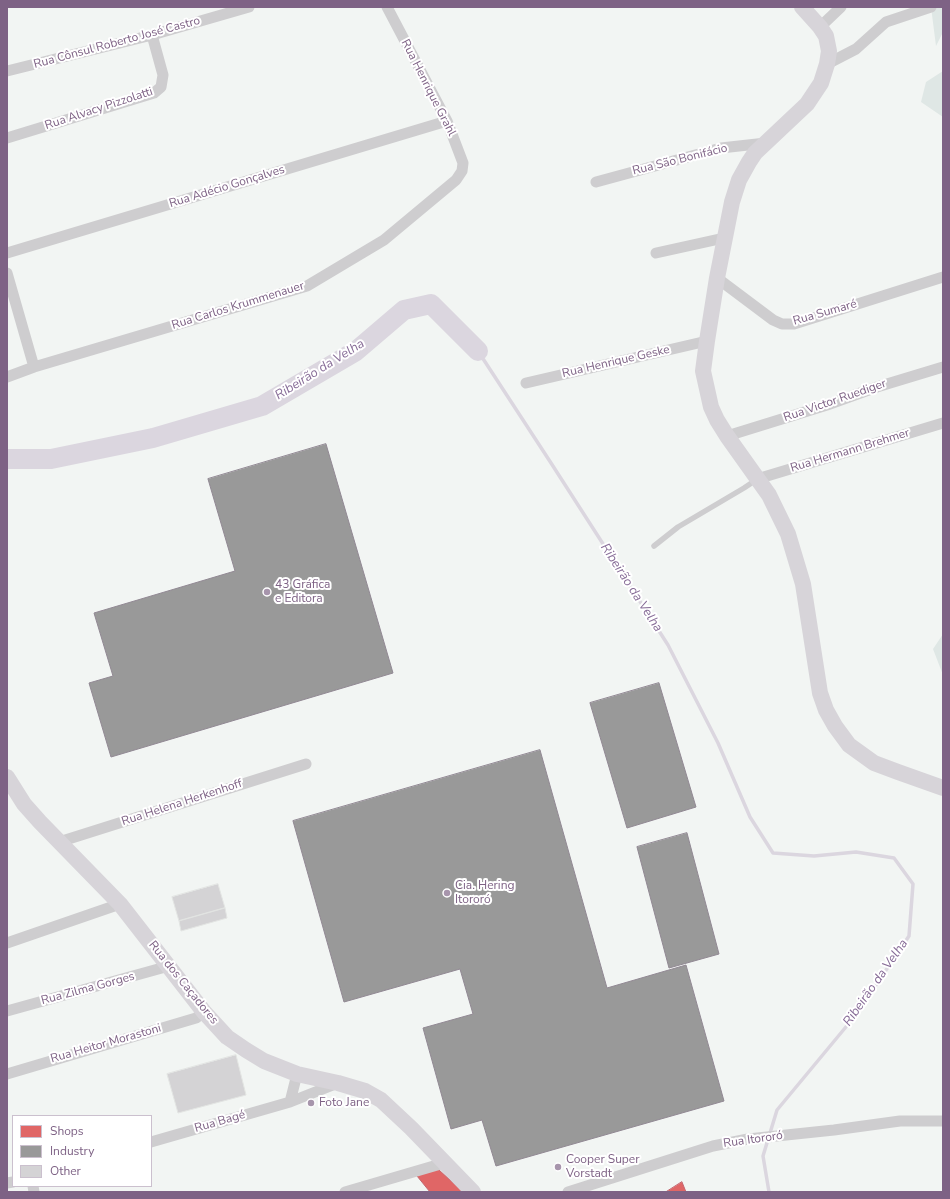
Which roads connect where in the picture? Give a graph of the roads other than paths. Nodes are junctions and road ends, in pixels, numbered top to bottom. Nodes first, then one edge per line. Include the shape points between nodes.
1 (249, 7) edge
2 (387, 7) edge
3 (802, 7) edge
4 (841, 7) edge
5 (931, 7) edge
6 (820, 27) junction
7 (152, 35) junction
8 (827, 64) junction
9 (7, 71) edge
10 (447, 121) junction
11 (7, 138) edge
12 (766, 143) junction
13 (462, 172) joint
14 (596, 182) dead end
15 (724, 238) junction
16 (7, 253) edge
17 (656, 253) dead end
18 (7, 273) edge
19 (943, 277) edge
20 (717, 278) junction
21 (707, 341) junction
22 (34, 367) junction
23 (943, 367) edge
24 (7, 377) edge
25 (526, 383) dead end
26 (943, 423) edge
27 (727, 436) junction
28 (757, 479) junction
29 (654, 546) dead end
30 (306, 764) dead end
31 (7, 777) edge
32 (943, 788) edge
33 (59, 842) junction
34 (120, 904) junction
35 (7, 943) edge
36 (169, 966) junction
37 (7, 1011) edge
38 (204, 1012) junction
39 (7, 1074) edge
40 (297, 1074) junction
41 (338, 1083) junction
42 (290, 1102) junction
43 (943, 1121) edge
44 (152, 1142) edge
45 (444, 1163) junction
46 (345, 1192) edge
47 (473, 1192) edge
48 (568, 1192) edge

1 - 7 street, Rua Cônsul Roberto José Castro
2 - 10 street, Rua Henrique Grahl
3 - 6 main road
4 - 6 street
5 - 8 street via 886,22 856,49
6 - 8 main road via 826,36 829,51
7 - 9 street, Rua Cônsul Roberto José Castro
7 - 11 street, Rua Alvacy Pizzolatti via 163,75 161,87 154,94
8 - 12 main road via 820,83 807,104
10 - 13 street, Rua Henrique Grahl via 463,163
10 - 16 street, Rua Adécio Gonçalves
12 - 14 street, Rua São Bonifácio via 721,148
12 - 15 main road via 749,162 739,180
13 - 22 street, Rua Carlos Krummenauer via 456,180 384,240 307,286
15 - 17 street
15 - 20 main road
18 - 22 street
19 - 20 street, Rua Sumaré via 794,324 782,324 773,320
20 - 21 main road
21 - 25 street, Rua Henrique Geske
21 - 27 main road via 703,371 706,388 717,420
22 - 24 street, Rua Carlos Krummenauer
23 - 27 street, Rua Victor Ruediger
26 - 28 street, Rua Hermann Brehmer
27 - 28 main road
28 - 29 lane via 678,528
28 - 32 main road via 769,494 788,534 803,584 820,694 835,726 849,745 874,763
30 - 33 street, Rua Helena Herkenhoff
31 - 33 main road, Rua dos Caçadores via 24,804
33 - 34 main road, Rua dos Caçadores
34 - 35 street
34 - 36 main road, Rua dos Caçadores
36 - 37 street, Rua Zilma Gorges
36 - 38 main road, Rua dos Caçadores
38 - 39 street, Rua Heitor Morastoni via 196,1018
38 - 40 main road, Rua dos Caçadores via 228,1037 246,1050 264,1061
40 - 41 main road, Rua dos Caçadores
40 - 42 street
41 - 42 street, Rua Bagé
41 - 45 main road, Rua dos Caçadores via 365,1091 381,1100
42 - 44 street, Rua Bagé
43 - 48 street, Rua Itororó via 900,1121 748,1139 706,1148
45 - 46 street
45 - 47 main road, Rua dos Caçadores

